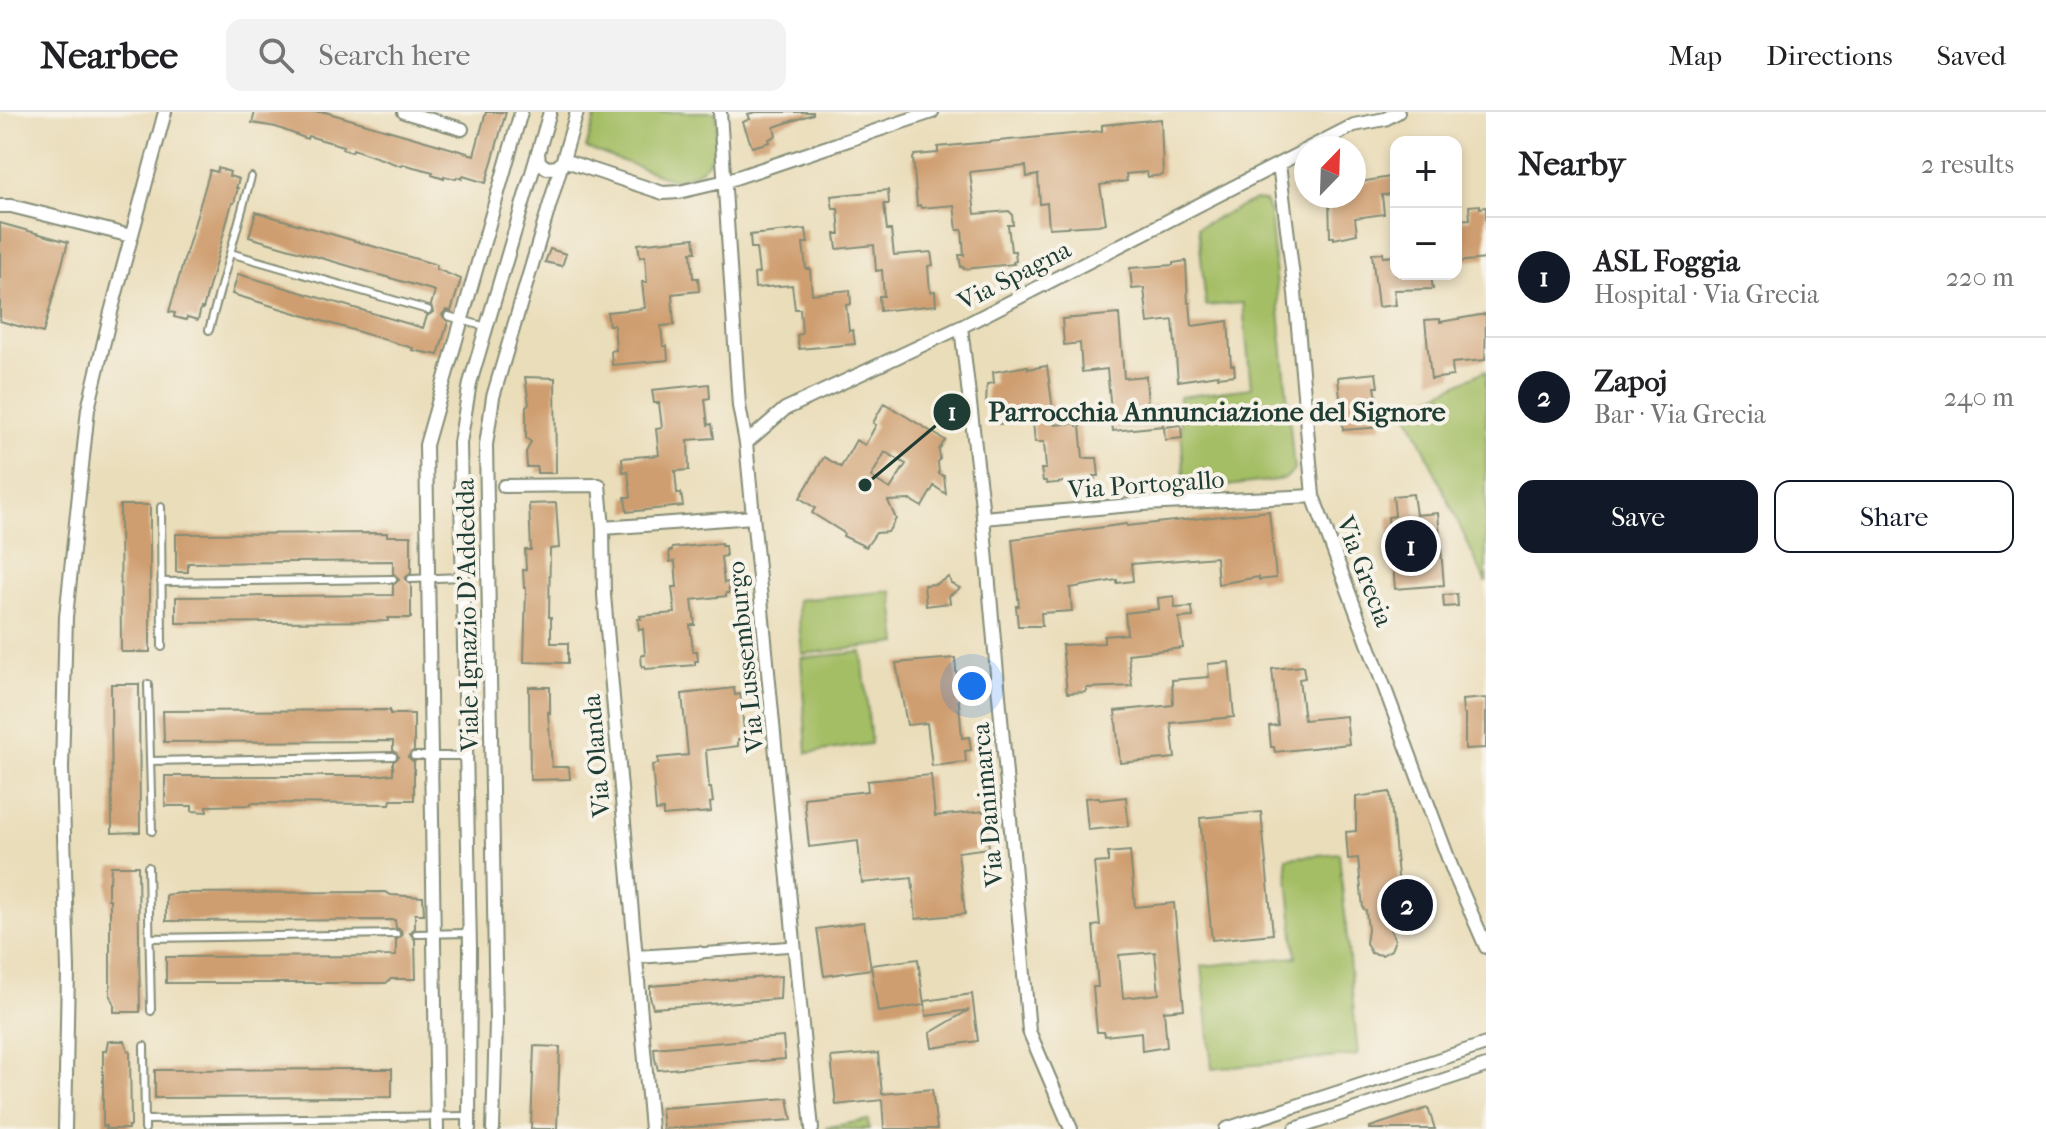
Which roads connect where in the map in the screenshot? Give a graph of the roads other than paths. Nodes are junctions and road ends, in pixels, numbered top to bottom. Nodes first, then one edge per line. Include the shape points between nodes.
1 (165, 112) edge
2 (404, 112) edge
3 (521, 112) edge
4 (550, 112) edge
5 (577, 112) edge
6 (720, 112) edge
7 (932, 112) edge
8 (1362, 112) edge
9 (1398, 112) edge
10 (1354, 125) junction
11 (462, 129) dead end
12 (1333, 136) edge
13 (538, 153) junction
14 (1294, 156) edge
15 (563, 160) junction
16 (1279, 164) junction
17 (251, 177) dead end
18 (726, 181) junction
19 (0, 206) edge
20 (131, 236) junction
21 (230, 253) junction
22 (428, 310) dead end
23 (454, 318) junction
24 (486, 327) junction
25 (961, 327) junction
26 (209, 330) dead end
27 (746, 443) junction
28 (504, 486) joint
29 (486, 487) junction
30 (1313, 496) junction
31 (161, 507) dead end
32 (753, 517) junction
33 (983, 518) junction
34 (603, 528) junction
35 (462, 577) junction
36 (393, 579) dead end
37 (411, 579) dead end
38 (428, 579) junction
39 (161, 582) junction
40 (488, 608) junction
41 (462, 609) junction
42 (162, 647) dead end
43 (148, 684) dead end
44 (430, 755) junction
45 (393, 756) dead end
46 (414, 756) dead end
47 (465, 756) junction
48 (150, 761) junction
49 (152, 831) dead end
50 (148, 867) dead end
51 (468, 891) junction
52 (494, 891) junction
53 (1482, 928) edge
54 (469, 933) junction
55 (396, 934) dead end
56 (416, 934) dead end
57 (433, 934) junction
58 (150, 938) junction
59 (795, 946) junction
60 (1486, 947) edge
61 (699, 953) joint
62 (636, 957) junction
63 (151, 1011) dead end
64 (1486, 1044) edge
65 (144, 1046) dead end
66 (1486, 1066) edge
67 (145, 1120) junction
68 (469, 1122) edge
69 (437, 1123) edge
70 (65, 1129) edge
71 (145, 1129) edge
72 (493, 1129) edge
73 (651, 1129) edge
74 (812, 1129) edge
75 (1071, 1129) edge
76 (1226, 1129) edge
77 (1295, 1129) edge

1 - 20 street
2 - 11 street
3 - 23 street, Viale Ignazio D'Addedda
4 - 13 street, Viale Ignazio D'Addedda
5 - 15 street, Viale Ignazio D'Addedda
6 - 18 street, Via Lussemburgo
7 - 18 street
8 - 10 street
9 - 10 street, Via Spagna
10 - 12 street, Via Spagna
13 - 15 street via 547,168 558,167
13 - 24 street, Viale Ignazio D'Addedda
14 - 16 street, Via Spagna
15 - 18 street via 663,193
15 - 29 street, Viale Ignazio D'Addedda via 493,397
16 - 25 street, Via Spagna
16 - 30 street, Via Grecia
17 - 21 lane
18 - 27 street, Via Lussemburgo via 739,406
19 - 20 street
20 - 70 street via 88,409 66,617
21 - 22 lane
21 - 26 lane
23 - 24 lane
23 - 38 street, Viale Ignazio D'Addedda via 426,445
24 - 35 street, Viale Ignazio D'Addedda via 462,418
25 - 27 street, Via Spagna via 785,409
25 - 33 street, Via Danimarca
27 - 32 street, Via Lussemburgo
28 - 29 street
28 - 34 street, Via Olanda via 599,485
29 - 40 street, Viale Ignazio D'Addedda
30 - 33 street, Via Portogallo
30 - 53 street, Via Grecia via 1453,871
31 - 39 lane
32 - 34 street
32 - 59 street, Via Lussemburgo
33 - 75 street, Via Danimarca via 1029,1031
34 - 62 street, Via Olanda via 604,595
35 - 38 lane, Viale Ignazio D'Addedda
35 - 41 street, Viale Ignazio D'Addedda
36 - 39 lane
37 - 38 lane, Viale Ignazio D'Addedda
38 - 44 street, Viale Ignazio D'Addedda
39 - 42 lane
40 - 41 street
40 - 52 street, Viale Ignazio D'Addedda
41 - 47 street, Viale Ignazio D'Addedda
43 - 48 lane
44 - 46 lane, Viale Ignazio D'Addedda
44 - 47 lane, Viale Ignazio D'Addedda
44 - 57 street, Viale Ignazio D'Addedda
45 - 48 lane
47 - 51 street, Viale Ignazio D'Addedda
48 - 49 lane
50 - 58 lane
51 - 52 street
51 - 54 street, Viale Ignazio D'Addedda
52 - 72 street, Viale Ignazio D'Addedda
53 - 60 street, Via Grecia
54 - 57 lane
54 - 68 street, Viale Ignazio D'Addedda
55 - 58 lane
56 - 57 lane
57 - 69 street, Viale Ignazio D'Addedda
58 - 63 lane
59 - 61 street
59 - 74 street, Via Lussemburgo
61 - 62 street
62 - 73 street, Via Olanda
64 - 76 street
65 - 67 lane
66 - 77 street
67 - 69 lane, Viale Ignazio D'Addedda
67 - 71 lane
68 - 69 lane, Viale Ignazio D'Addedda

